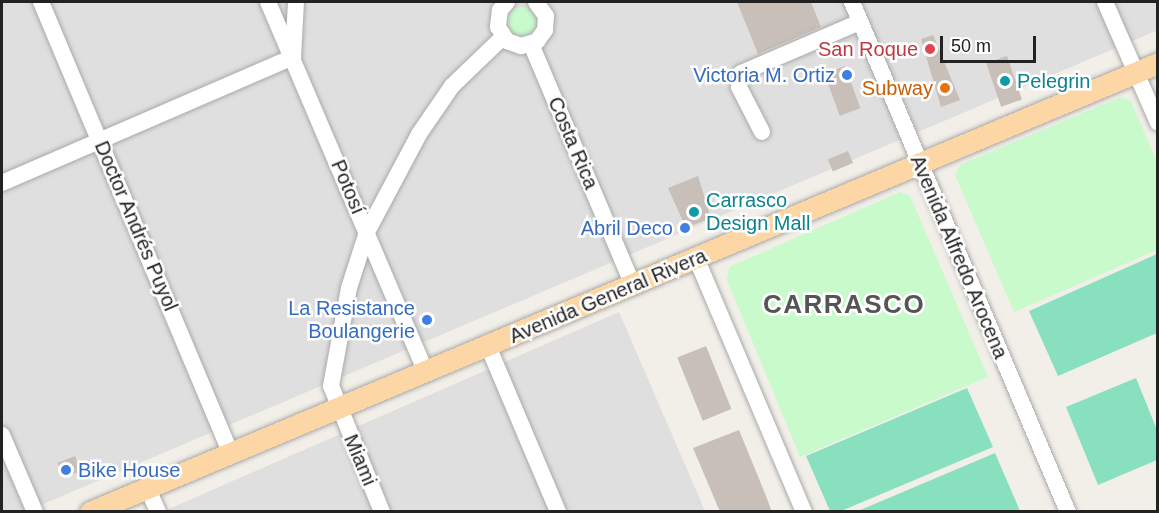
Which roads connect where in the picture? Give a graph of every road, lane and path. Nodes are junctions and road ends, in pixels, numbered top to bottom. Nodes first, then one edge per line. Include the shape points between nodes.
1 (41, 2) edge
2 (268, 2) edge
3 (296, 2) edge
4 (507, 2) edge
5 (852, 2) edge
6 (1105, 2) edge
7 (540, 3) edge
8 (860, 22) junction
9 (503, 38) junction
10 (531, 44) junction
11 (293, 57) junction
12 (1158, 63) edge
13 (1135, 73) junction
14 (1158, 123) edge
15 (762, 132) dead end
16 (100, 141) junction
17 (919, 164) junction
18 (2, 183) edge
19 (367, 232) junction
20 (697, 260) junction
21 (633, 285) junction
22 (488, 346) junction
23 (426, 373) junction
24 (339, 408) junction
25 (2, 435) edge
26 (230, 451) junction
27 (147, 488) junction
28 (35, 512) edge
29 (90, 512) edge
30 (158, 512) edge
31 (382, 512) edge
32 (558, 512) edge
33 (804, 512) edge
34 (1068, 512) edge

1 - 16 street, Doctor Andrés Puyol
2 - 11 street, Potosí
3 - 11 street
4 - 9 street via 498,16
5 - 8 street, Avenida Alfredo Arocena
6 - 13 street
7 - 10 street via 546,16 545,30
8 - 15 street via 741,73 739,87
8 - 17 street, Avenida Alfredo Arocena
9 - 10 street via 516,45
9 - 19 street, Miami via 452,86 419,134
10 - 21 street, Costa Rica
11 - 16 street
11 - 19 street, Potosí
12 - 13 main road, Avenida General Rivera
13 - 14 street
13 - 17 main road, Avenida General Rivera
16 - 18 street
16 - 26 street, Doctor Andrés Puyol
17 - 20 main road, Avenida General Rivera
17 - 34 street, Avenida Alfredo Arocena
19 - 23 street, Potosí
19 - 24 street, Miami via 332,365 331,386
20 - 21 main road, Avenida General Rivera
20 - 33 street
21 - 22 main road, Avenida General Rivera
22 - 23 main road, Avenida General Rivera
22 - 32 street
23 - 24 main road, Avenida General Rivera
24 - 26 main road, Avenida General Rivera
24 - 31 street, Miami
25 - 28 street
26 - 27 main road, Avenida General Rivera
27 - 29 main road, Avenida General Rivera
27 - 30 street

